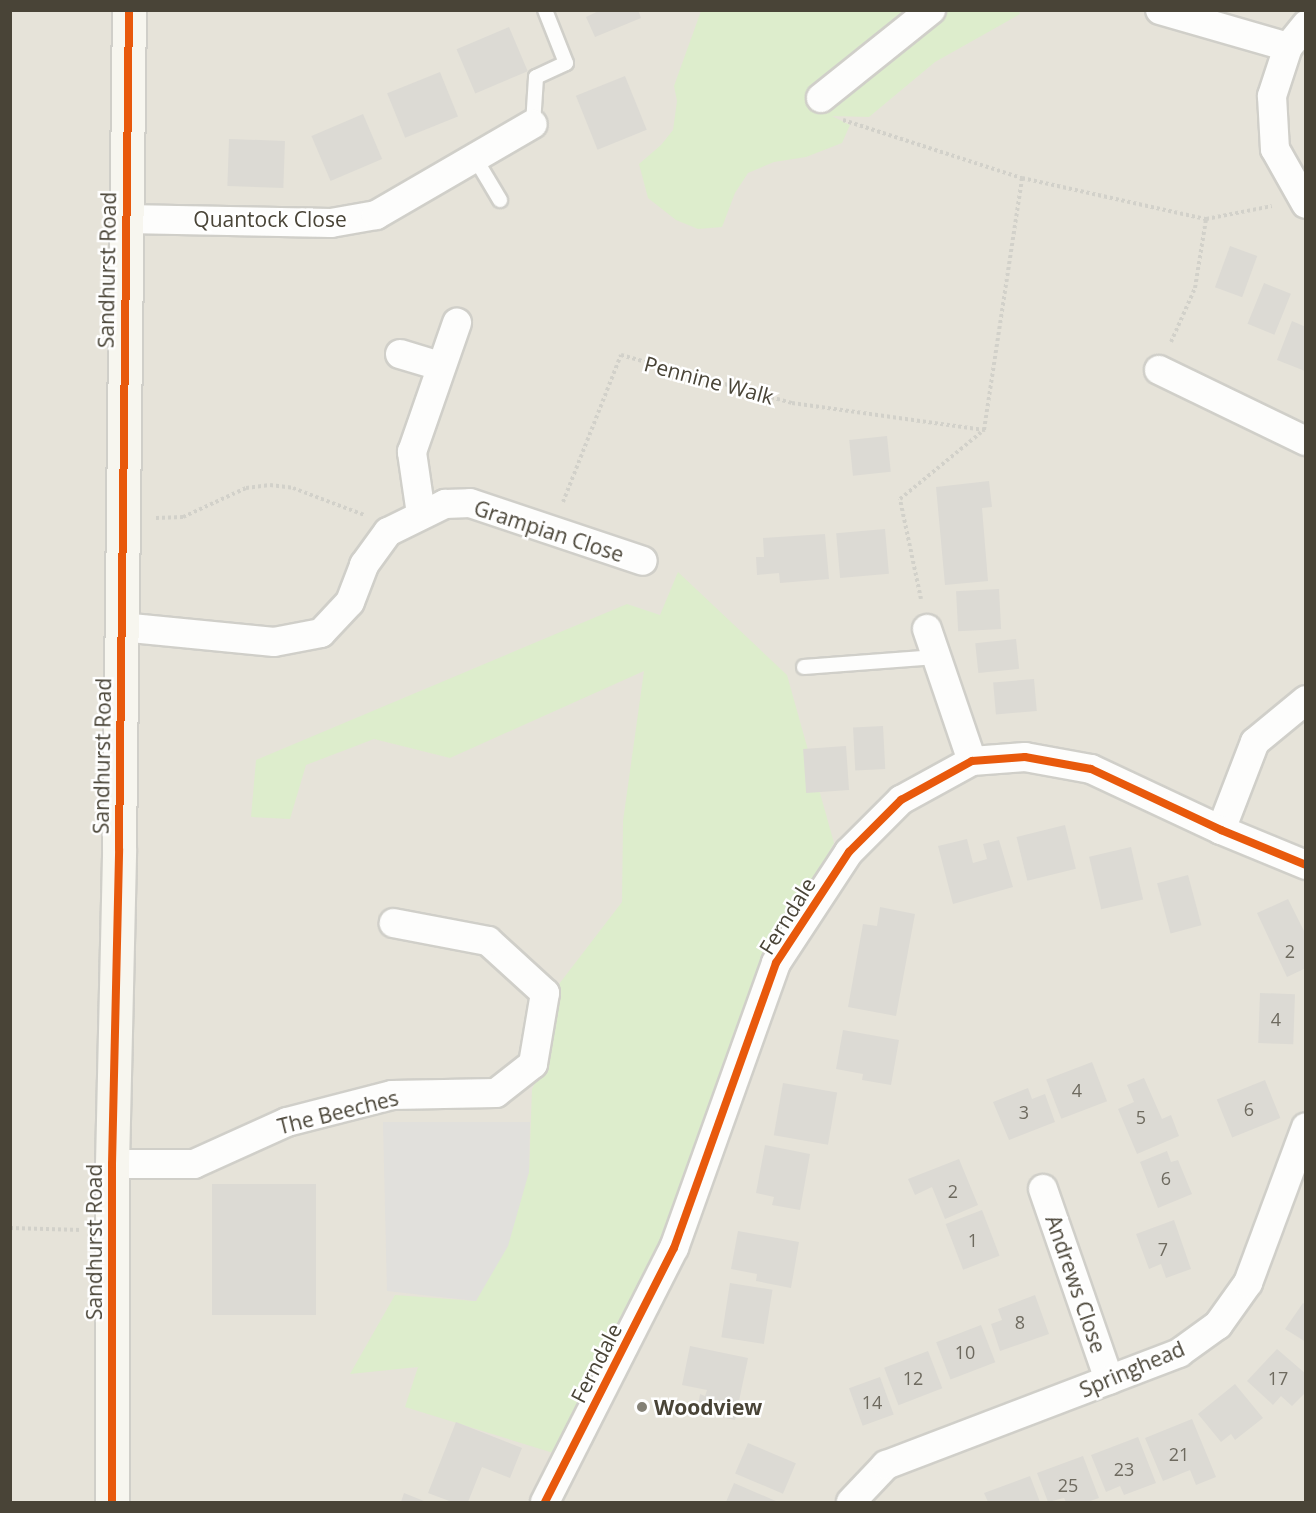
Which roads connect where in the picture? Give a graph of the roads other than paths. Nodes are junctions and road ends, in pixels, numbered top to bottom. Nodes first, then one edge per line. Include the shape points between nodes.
1 (129, 10) edge
2 (546, 10) edge
3 (931, 10) edge
4 (1160, 10) edge
5 (1305, 25) edge
6 (1288, 47) junction
7 (821, 98) dead end
8 (533, 124) joint
9 (475, 158) junction
10 (501, 200) dead end
11 (1304, 202) edge
12 (126, 219) junction
13 (457, 323) dead end
14 (400, 354) dead end
15 (440, 366) junction
16 (1159, 370) road end
17 (1305, 441) edge
18 (421, 514) junction
19 (643, 561) dead end
20 (122, 627) junction
21 (927, 629) road end
22 (936, 657) junction
23 (804, 667) dead end
24 (1305, 700) edge
25 (972, 760) junction
26 (1221, 830) junction
27 (1305, 865) edge
28 (394, 923) dead end
29 (1305, 1127) edge
30 (112, 1164) junction
31 (1043, 1189) dead end
32 (1109, 1380) junction
33 (112, 1503) edge
34 (545, 1503) edge
35 (851, 1503) edge

1 - 12 street, Sandhurst Road
2 - 8 lane via 566,63 536,77
3 - 7 street
4 - 6 street
5 - 6 street
6 - 11 street via 1272,96 1275,149
8 - 9 street, Quantock Close
9 - 10 lane
9 - 12 street, Quantock Close via 376,215 331,223
12 - 20 street, Sandhurst Road
13 - 15 street
14 - 15 street
15 - 18 street via 412,452
16 - 17 street
18 - 19 street, Grampian Close via 445,504 470,503
18 - 20 street, Grampian Close via 388,532 364,565 350,602 321,633 274,642
20 - 30 street, Sandhurst Road
21 - 22 street
22 - 23 lane
22 - 25 street
24 - 26 street via 1255,742
25 - 26 street, Ferndale via 1024,757 1091,769
25 - 34 street, Ferndale via 901,800 849,852 776,963 674,1248
26 - 27 street, Ferndale
28 - 30 street, The Beeches via 488,941 544,993 533,1064 496,1094 392,1095 287,1122 194,1164
29 - 32 street, Springhead via 1248,1283 1218,1325 1179,1353
30 - 33 street, Sandhurst Road
31 - 32 street, Andrews Close
32 - 35 street, Springhead via 886,1465

